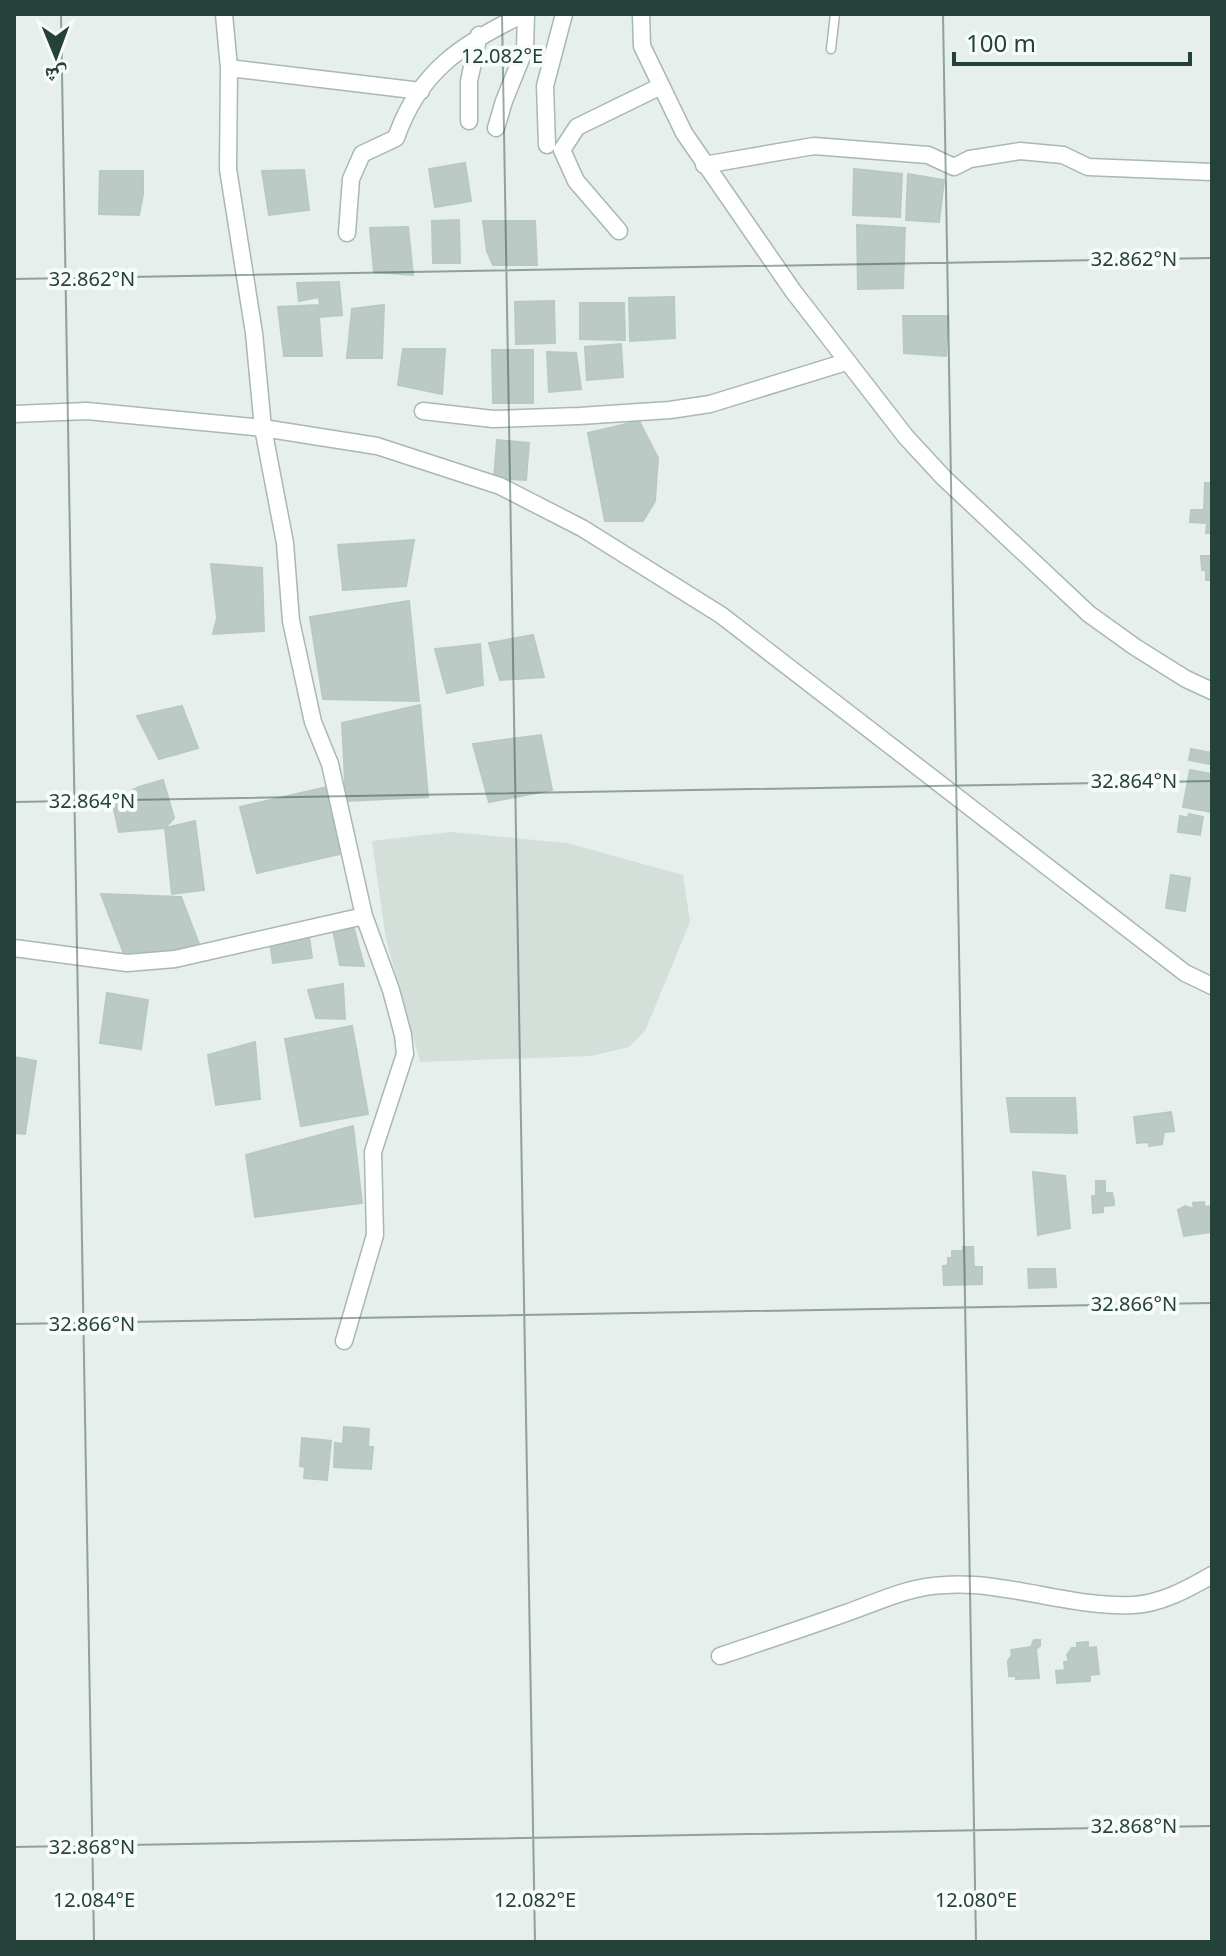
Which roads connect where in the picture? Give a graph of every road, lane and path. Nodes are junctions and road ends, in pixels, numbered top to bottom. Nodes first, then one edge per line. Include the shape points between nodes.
1 (224, 14) edge
2 (525, 14) edge
3 (564, 14) edge
4 (641, 14) edge
5 (835, 14) edge
6 (479, 35) junction
7 (831, 49) dead end
8 (229, 68) junction
9 (661, 86) junction
10 (421, 91) junction
11 (469, 121) dead end
12 (496, 128) dead end
13 (547, 145) dead end
14 (704, 165) junction
15 (1212, 172) edge
16 (619, 231) dead end
17 (347, 233) dead end
18 (846, 362) junction
19 (423, 411) dead end
20 (14, 414) edge
21 (263, 428) junction
22 (1212, 691) edge
23 (364, 916) junction
24 (14, 948) edge
25 (1212, 986) edge
26 (344, 1341) dead end
27 (1212, 1575) edge
28 (720, 1656) dead end

1 - 8 street
2 - 6 street
2 - 12 street via 525,49
3 - 13 street via 545,86
4 - 9 street via 642,46
5 - 7 lane
6 - 10 street via 439,66
6 - 11 street via 469,81
8 - 10 street
8 - 21 street via 228,169
9 - 14 street
9 - 16 street via 577,127 562,150 576,181
10 - 17 street via 396,138 362,154 351,179
14 - 15 street via 814,146 928,155 954,167 970,159 1020,151 1063,155 1088,167
14 - 18 street
18 - 19 street via 710,404 670,410 493,419
18 - 22 street via 944,478 1070,597 1135,647
20 - 21 street via 87,411
21 - 23 street via 285,543 291,621
21 - 25 street via 377,446 500,486 582,528 721,615 1185,973
23 - 24 street via 147,963
23 - 26 street via 391,990 405,1054 373,1152 375,1235
27 - 28 street via 1163,1599 1135,1605 975,1585 908,1589

